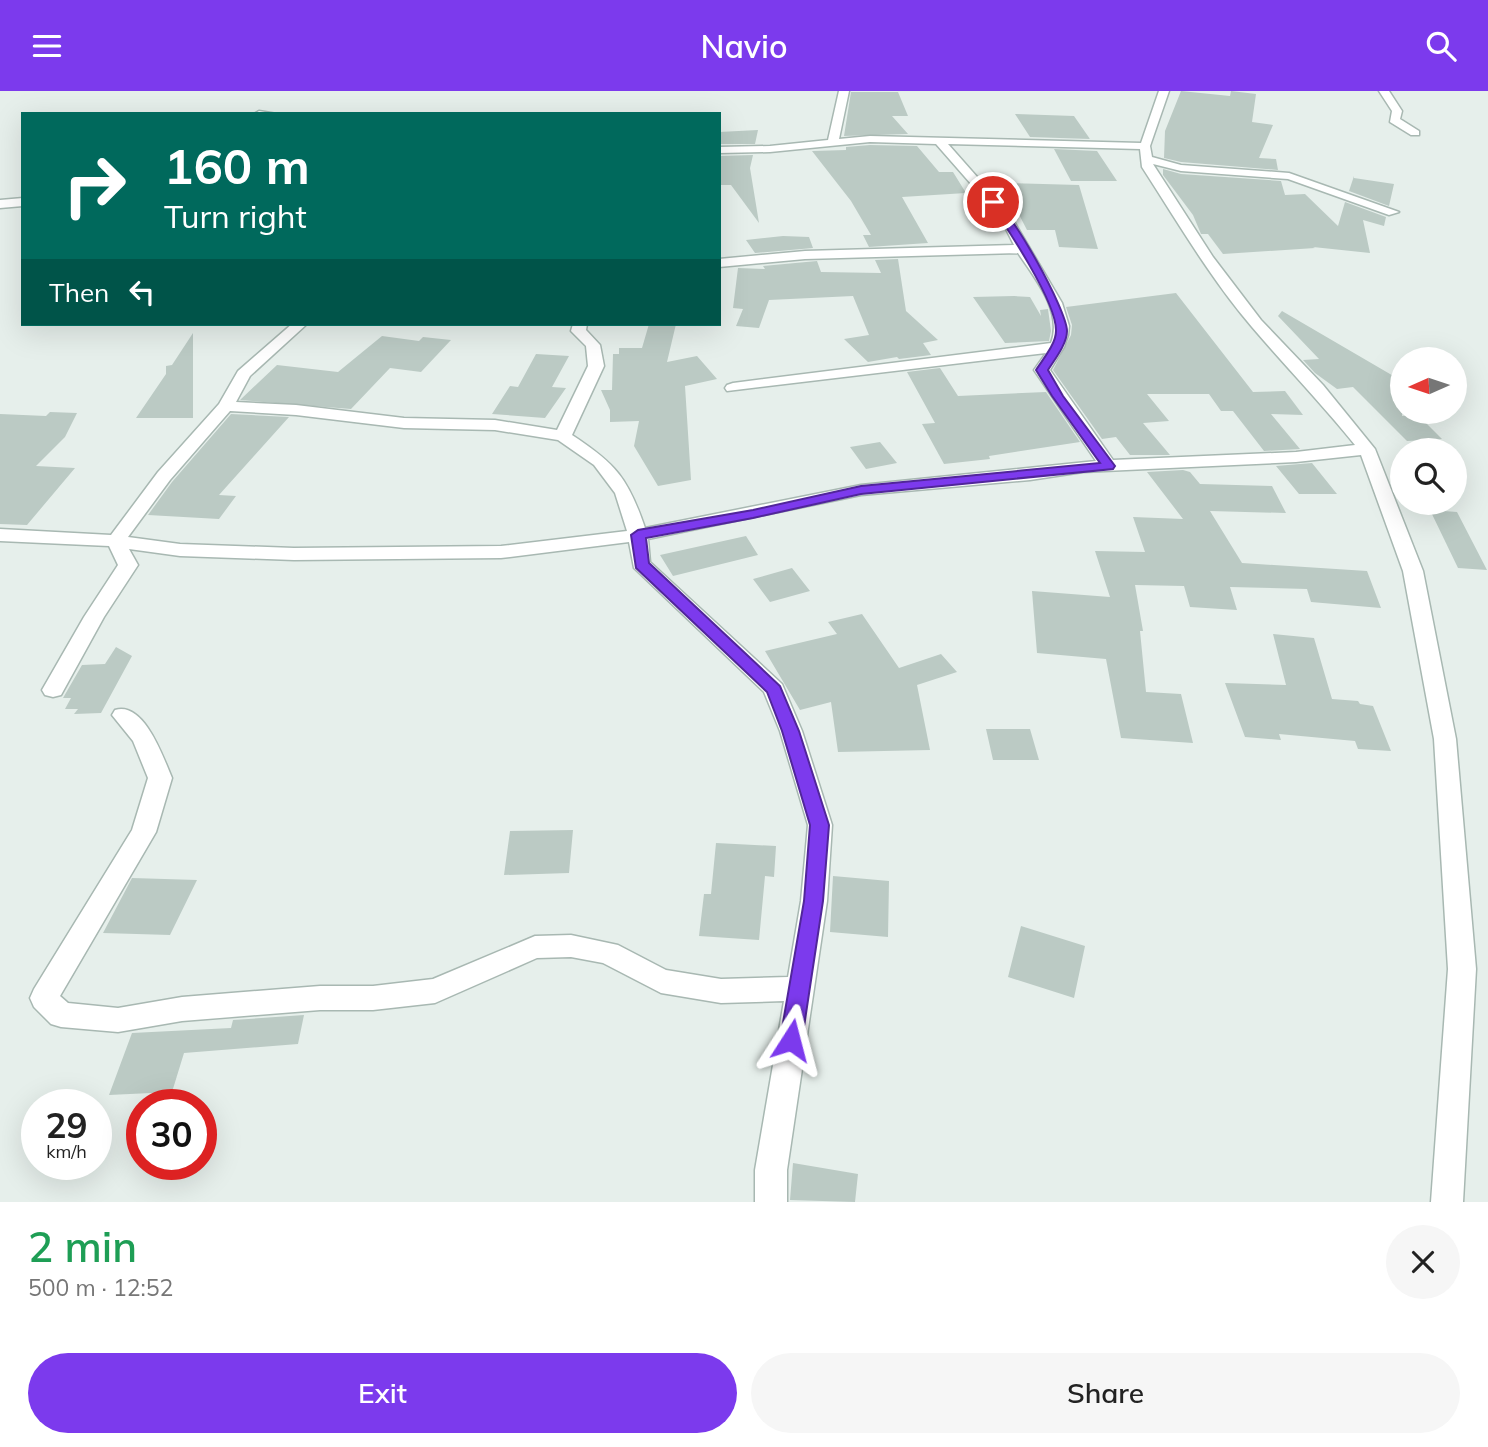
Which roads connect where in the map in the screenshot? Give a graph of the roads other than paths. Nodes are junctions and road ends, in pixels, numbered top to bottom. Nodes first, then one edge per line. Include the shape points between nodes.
1 (844, 91) edge
2 (1164, 91) edge
3 (1384, 91) edge
4 (1415, 133) dead end
5 (939, 141) junction
6 (833, 143) junction
7 (721, 150) edge
8 (1146, 152) junction
9 (21, 202) edge
10 (0, 204) edge
11 (1393, 212) dead end
12 (1022, 250) junction
13 (721, 263) edge
14 (298, 326) edge
15 (579, 326) edge
16 (1057, 347) junction
17 (733, 389) dead end
18 (226, 405) junction
19 (563, 436) junction
20 (1367, 449) junction
21 (1108, 466) junction
22 (0, 535) edge
23 (638, 535) junction
24 (116, 541) junction
25 (53, 690) dead end
26 (123, 715) dead end
27 (799, 989) junction
28 (771, 1202) edge
29 (1447, 1202) edge

1 - 6 street
2 - 8 street
3 - 4 street via 1397,111 1394,120
5 - 6 street
5 - 8 street
5 - 12 street via 1005,216
6 - 7 street
8 - 11 street via 1188,168 1289,176
8 - 20 street via 1148,167 1255,323
9 - 10 street
12 - 13 street via 805,255
12 - 16 street via 1056,306 1062,332
14 - 18 street via 243,374
15 - 19 street via 578,331 593,345 596,366
16 - 17 street
16 - 21 street via 1042,370
18 - 19 street via 404,423 495,425
18 - 24 street via 164,476
19 - 23 street via 600,461 624,493
20 - 21 street
20 - 29 street via 1413,571 1445,739 1462,968
21 - 23 street via 861,490
22 - 24 street
23 - 24 street via 455,555 180,550
23 - 27 street via 641,565 774,689 791,731 820,825 814,901
24 - 25 street via 128,565
26 - 27 street via 143,739 160,778 144,832 44,998 61,1015 118,1020 182,1009 435,991 535,947 571,946 608,953 660,981 709,989
27 - 28 street via 771,1170

